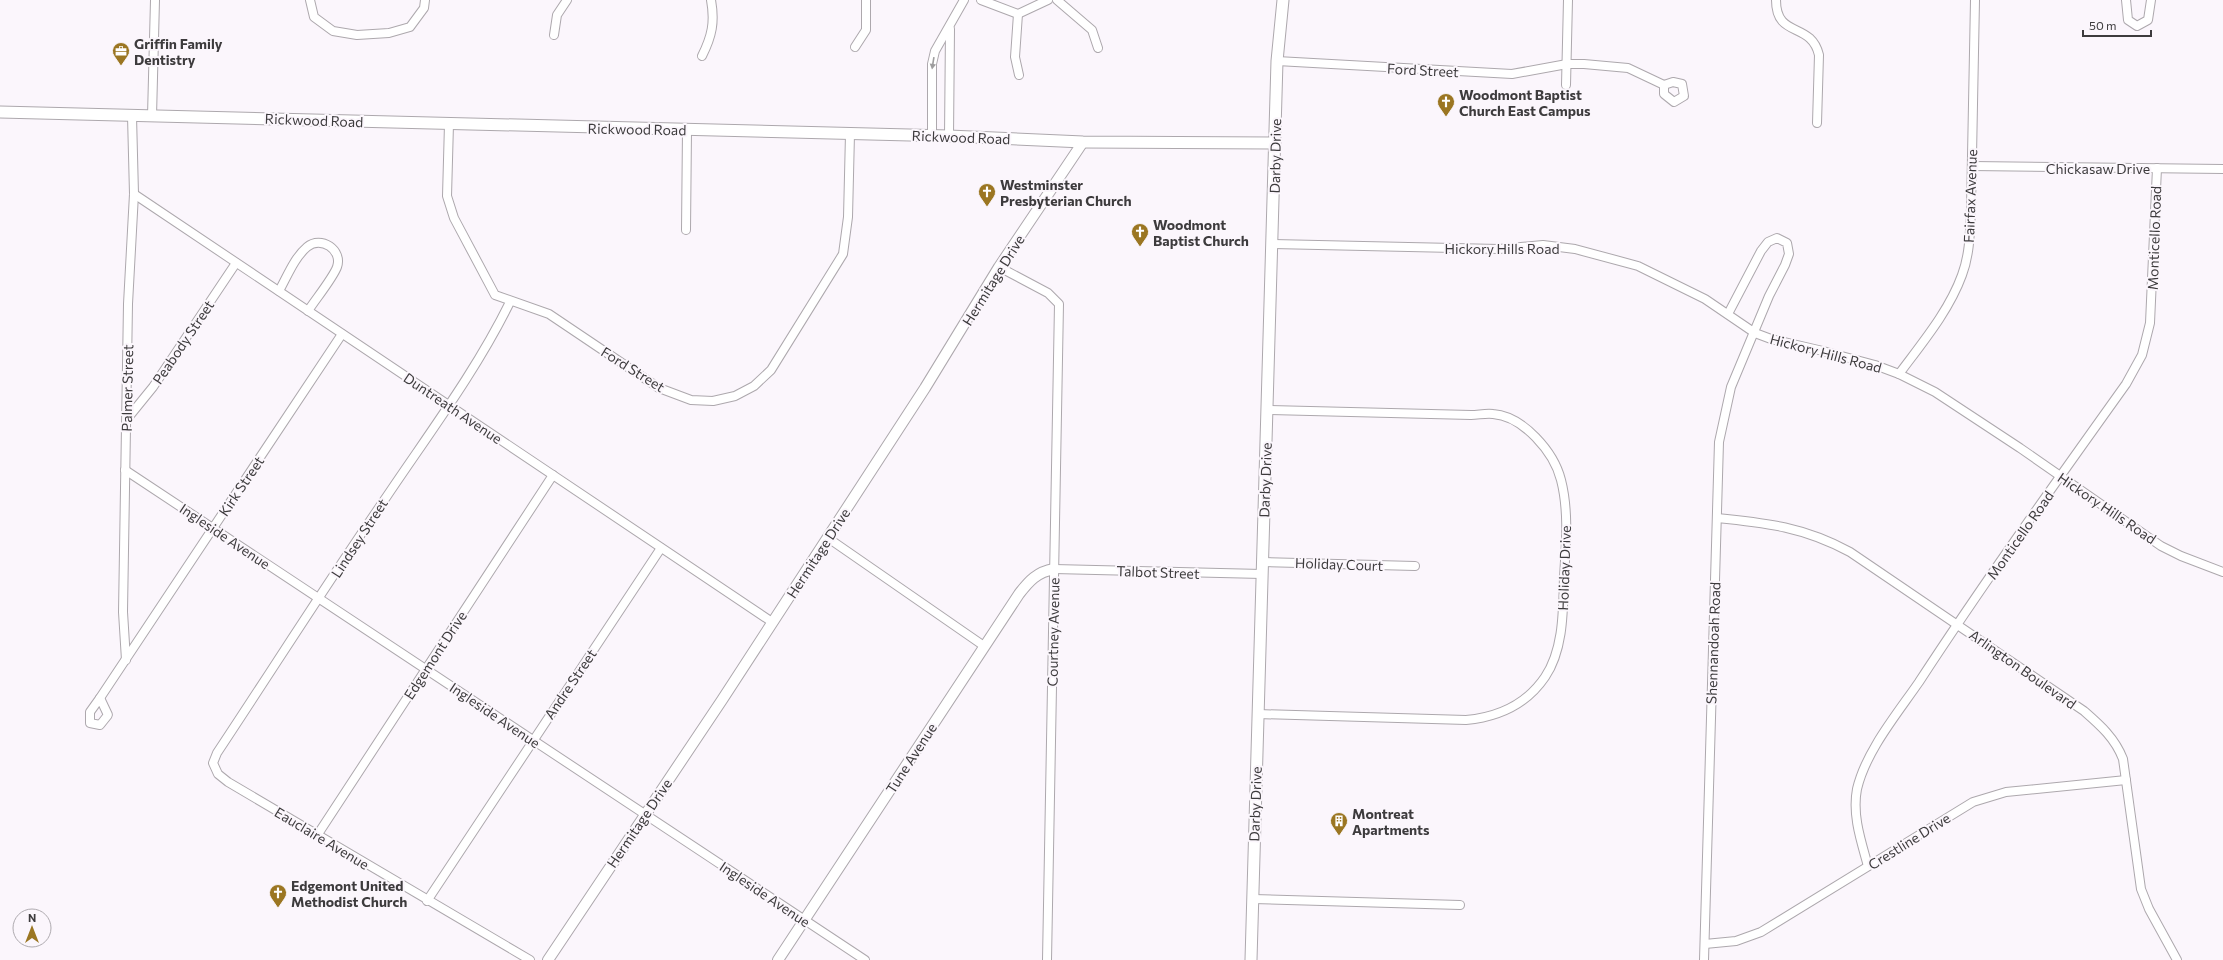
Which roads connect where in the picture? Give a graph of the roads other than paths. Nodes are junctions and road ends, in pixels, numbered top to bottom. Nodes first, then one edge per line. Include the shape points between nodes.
1 (155, 0) edge
2 (310, 0) edge
3 (425, 0) edge
4 (567, 0) edge
5 (710, 0) edge
6 (866, 0) edge
7 (964, 0) edge
8 (981, 0) edge
9 (1048, 0) edge
10 (1057, 0) edge
11 (1283, 0) edge
12 (1568, 0) edge
13 (1776, 0) edge
14 (1975, 0) edge
15 (2126, 0) edge
16 (2151, 0) edge
17 (1018, 14) junction
18 (950, 28) junction
19 (554, 35) dead end
20 (855, 47) dead end
21 (1098, 48) dead end
22 (702, 56) dead end
23 (1277, 61) junction
24 (1567, 64) junction
25 (1019, 75) dead end
26 (1566, 85) dead end
27 (1664, 85) dead end
28 (0, 112) edge
29 (132, 116) junction
30 (152, 116) junction
31 (1817, 123) dead end
32 (449, 124) junction
33 (687, 130) junction
34 (850, 134) junction
35 (932, 136) junction
36 (949, 136) junction
37 (1083, 142) junction
38 (1275, 143) junction
39 (1972, 166) junction
40 (2157, 168) junction
41 (2223, 169) edge
42 (134, 194) junction
43 (686, 230) dead end
44 (1273, 244) junction
45 (236, 263) junction
46 (999, 267) junction
47 (279, 291) junction
48 (510, 302) junction
49 (308, 311) junction
50 (1728, 314) junction
51 (1755, 333) junction
52 (342, 334) junction
53 (1900, 374) junction
54 (449, 406) junction
55 (1267, 410) junction
56 (126, 419) junction
57 (125, 470) junction
58 (553, 475) junction
59 (2060, 477) junction
60 (1716, 518) junction
61 (213, 528) junction
62 (828, 538) junction
63 (661, 548) junction
64 (1263, 562) junction
65 (1415, 566) dead end
66 (1054, 569) junction
67 (2223, 572) edge
68 (1262, 574) junction
69 (319, 598) junction
70 (772, 622) junction
71 (1957, 624) junction
72 (984, 646) junction
73 (126, 660) junction
74 (426, 669) junction
75 (100, 698) dead end
76 (1258, 714) junction
77 (533, 740) junction
78 (218, 774) joint
79 (2126, 780) junction
80 (646, 815) junction
81 (318, 834) junction
82 (1868, 866) junction
83 (427, 900) junction
84 (1253, 900) junction
85 (1460, 905) dead end
86 (806, 921) junction
87 (1705, 944) junction
88 (530, 960) edge
89 (548, 960) edge
90 (778, 960) edge
91 (865, 960) edge
92 (1047, 960) edge
93 (1251, 960) edge
94 (1704, 960) edge
95 (2177, 960) edge

1 - 30 street
2 - 3 street via 314,17 333,31 357,35 389,33 410,27 424,8
4 - 19 street via 557,15
5 - 22 street via 713,10 712,36
6 - 20 street via 866,30
7 - 18 street
8 - 17 street
9 - 17 street
10 - 21 street via 1092,30
11 - 23 main road, Darby Drive
12 - 24 street
13 - 31 street via 1780,20 1788,27 1809,36 1817,44 1820,55
14 - 39 street, Fairfax Avenue
15 - 16 street via 2128,20 2137,26 2148,20
17 - 25 street via 1015,57
18 -> 35 street via 935,51 932,64
18 - 36 street
23 - 24 street, Ford Street via 1512,74
23 - 38 main road, Darby Drive
24 - 26 street
24 - 27 street, Ford Street via 1628,68
28 - 29 main road, Rickwood Road
29 - 30 main road, Rickwood Road
29 - 42 street, Palmer Street
30 - 32 main road, Rickwood Road
32 - 33 main road, Rickwood Road
32 - 48 street, Ford Street via 448,196 454,218 495,295
33 - 34 main road, Rickwood Road
33 - 43 street
34 - 35 main road, Rickwood Road
34 - 48 street, Ford Street via 848,217 843,254 771,370 754,386 735,396 714,401 691,400 659,388 549,314
35 - 36 main road, Rickwood Road
36 - 37 main road, Rickwood Road
37 - 38 main road, Rickwood Road
37 - 46 street, Hermitage Drive
38 - 44 main road, Darby Drive
39 - 40 street, Chickasaw Drive
39 - 53 street, Fairfax Avenue via 1969,242 1962,275 1948,304
40 - 41 street, Chickasaw Drive
40 - 59 street, Monticello Road via 2153,290 2146,345 2126,384
42 - 45 street, Duntreath Avenue
42 - 56 street, Palmer Street
44 - 50 street, Hickory Hills Road via 1499,250 1543,245 1575,249 1638,266 1705,299
44 - 55 main road, Darby Drive
45 - 47 street, Duntreath Avenue
45 - 56 street, Peabody Street via 154,387
46 - 62 street, Hermitage Drive
46 - 66 street, Courtney Avenue via 1048,293 1059,304
47 - 49 street, Duntreath Avenue
47 - 49 street via 308,246 320,242 332,247 338,256 337,268
48 - 54 street, Lindsey Street via 493,336
49 - 52 street, Duntreath Avenue
50 - 51 street, Hickory Hills Road
50 - 51 street, Shennandoah Road via 1768,242 1777,238 1787,243 1789,254
51 - 53 street, Hickory Hills Road via 1855,359
51 - 60 street, Shennandoah Road via 1727,398 1719,442
52 - 54 street, Duntreath Avenue
52 - 61 street, Kirk Street
53 - 59 street, Hickory Hills Road via 1954,404
54 - 58 street, Duntreath Avenue
54 - 69 street, Lindsey Street
55 - 64 main road, Darby Drive
55 - 76 street, Holiday Drive via 1493,414 1514,422 1541,442 1558,470 1565,503 1565,562 1562,624 1555,657 1551,668 1538,686 1513,708 1493,716 1466,720
56 - 57 street, Palmer Street
57 - 61 street, Ingleside Avenue
57 - 73 street, Palmer Street via 123,612
58 - 63 street, Duntreath Avenue
58 - 74 street, Edgemont Drive
59 - 67 street, Hickory Hills Road via 2161,546
59 - 71 street, Monticello Road
60 - 71 street, Arlington Boulevard via 1788,527 1840,546
60 - 87 street, Shennandoah Road
61 - 69 street, Ingleside Avenue
61 - 73 street, Kirk Street
62 - 70 street, Hermitage Drive
62 - 72 street
63 - 70 street, Duntreath Avenue
63 - 77 street, Andre Street
64 - 65 street, Holiday Court
64 - 68 main road, Darby Drive
66 - 68 street, Talbot Street
66 - 72 street, Tune Avenue via 1031,579
66 - 92 street, Courtney Avenue
68 - 76 main road, Darby Drive
69 - 74 street, Ingleside Avenue
69 - 78 street, Lindsey Street via 217,753 213,763
70 - 80 street, Hermitage Drive
71 - 79 street, Arlington Boulevard via 2100,724 2119,749
71 - 82 street, Monticello Road via 1864,767 1858,788 1856,811
72 - 86 street, Tune Avenue
73 - 75 street, Kirk Street
74 - 77 street, Ingleside Avenue
74 - 81 street, Edgemont Drive
76 - 84 main road, Darby Drive
77 - 80 street, Ingleside Avenue
77 - 83 street, Andre Street
78 - 81 street, Eauclaire Avenue
79 - 82 street, Crestline Drive via 2006,792 1984,798
79 - 95 street, Arlington Boulevard via 2141,888 2149,909
80 - 86 street, Ingleside Avenue
80 - 89 street, Hermitage Drive
81 - 83 street, Eauclaire Avenue
82 - 87 street, Crestline Drive via 1761,932 1736,942
83 - 88 street, Eauclaire Avenue
84 - 85 street
84 - 93 main road, Darby Drive
86 - 90 street, Tune Avenue
86 - 91 street, Ingleside Avenue
87 - 94 street, Shennandoah Road

